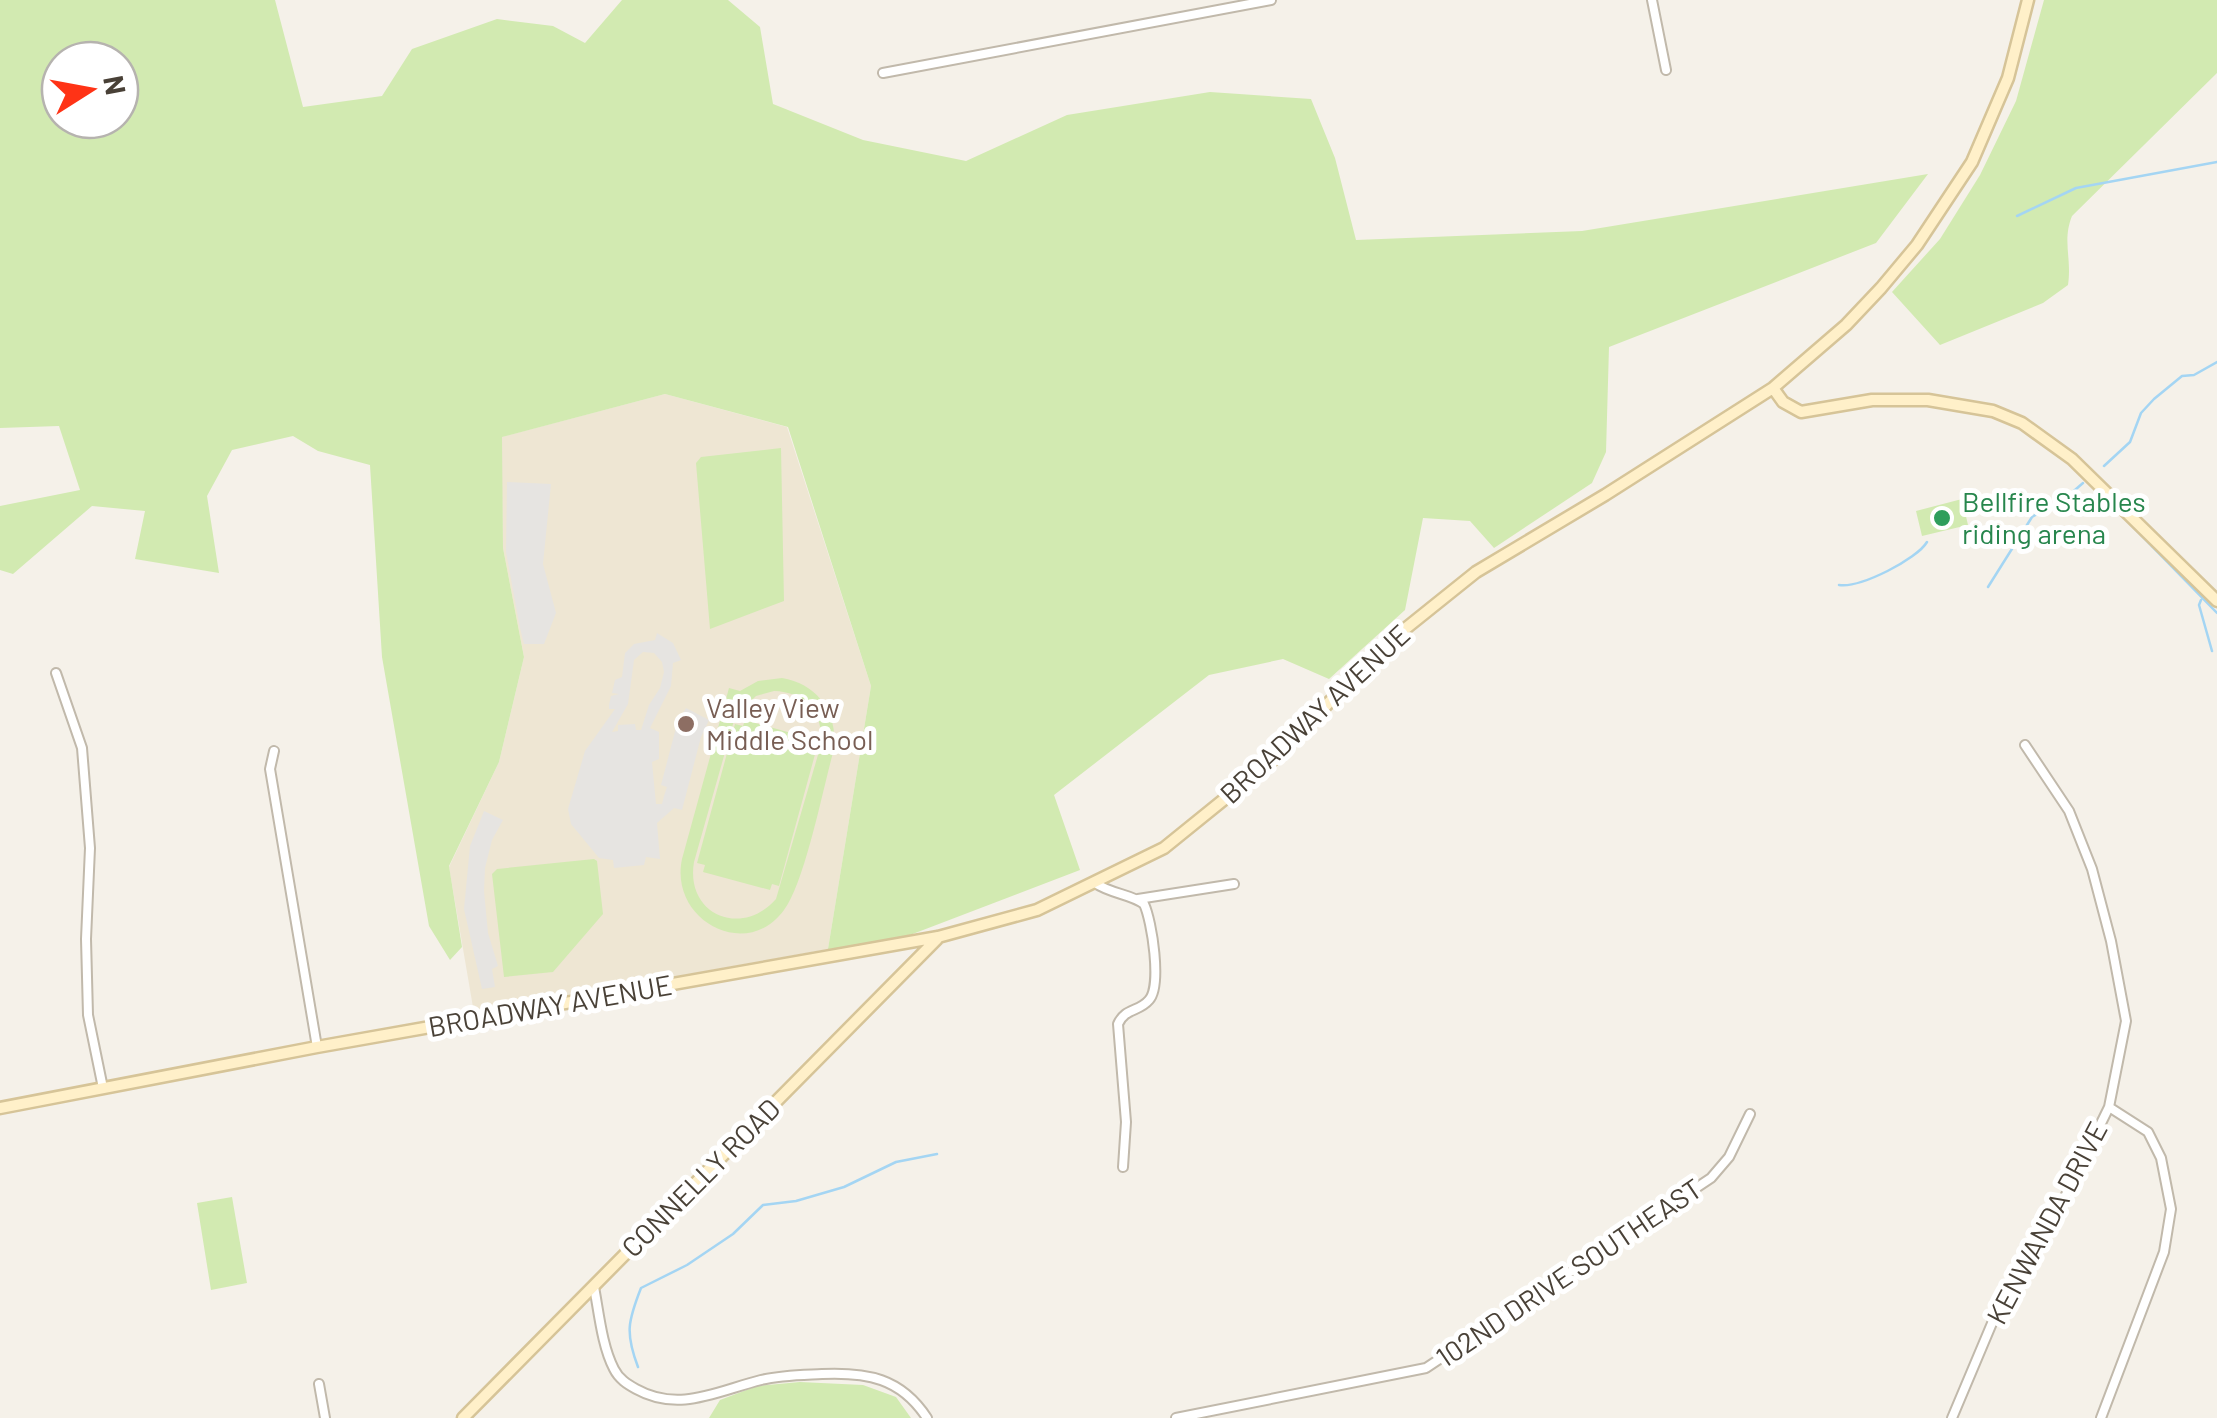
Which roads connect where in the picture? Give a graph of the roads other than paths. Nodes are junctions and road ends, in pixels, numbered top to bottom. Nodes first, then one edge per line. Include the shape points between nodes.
1 (1271, 0) edge
2 (1652, 0) edge
3 (2028, 0) edge
4 (1666, 70) dead end
5 (882, 73) dead end
6 (1773, 388) junction
7 (2217, 601) edge
8 (56, 672) dead end
9 (2025, 745) dead end
10 (274, 751) dead end
11 (1095, 884) junction
12 (1234, 884) dead end
13 (1138, 899) junction
14 (938, 937) junction
15 (317, 1047) junction
16 (103, 1088) junction
17 (2109, 1107) junction
18 (0, 1108) edge
19 (1750, 1114) dead end
20 (1123, 1168) dead end
21 (594, 1287) junction
22 (319, 1384) dead end
23 (325, 1418) edge
24 (463, 1418) edge
25 (927, 1418) edge
26 (1176, 1418) edge
27 (1952, 1418) edge
28 (2100, 1418) edge

1 - 5 street
2 - 4 street
3 - 6 street, BROADWAY AVENUE via 2008,78 1972,162 1881,288
6 - 7 street via 1801,412 1872,400 1928,400 2022,423 2072,459
6 - 11 street, BROADWAY AVENUE via 1476,572 1386,645 1274,760 1164,848
8 - 16 street via 82,748 90,848 88,1015
9 - 17 street, KENWANDA DRIVE via 2068,811 2112,941 2126,1021
10 - 15 street via 270,769
11 - 13 street
11 - 14 street, BROADWAY AVENUE via 1037,910
12 - 13 street
13 - 20 street via 1147,910 1155,982 1150,1000 1118,1024
14 - 15 street, BROADWAY AVENUE
14 - 21 street, CONNELLY ROAD
15 - 16 street, BROADWAY AVENUE
16 - 18 street, BROADWAY AVENUE
17 - 27 street, KENWANDA DRIVE via 2059,1209 2006,1290
17 - 28 street via 2148,1132 2161,1158 2171,1209 2164,1252
19 - 26 street, 102ND DRIVE SOUTHEAST via 1730,1157 1711,1178 1426,1368
21 - 24 street, CONNELLY ROAD
21 - 25 street via 614,1369 644,1393 682,1402 782,1375 856,1372 900,1387
22 - 23 street

